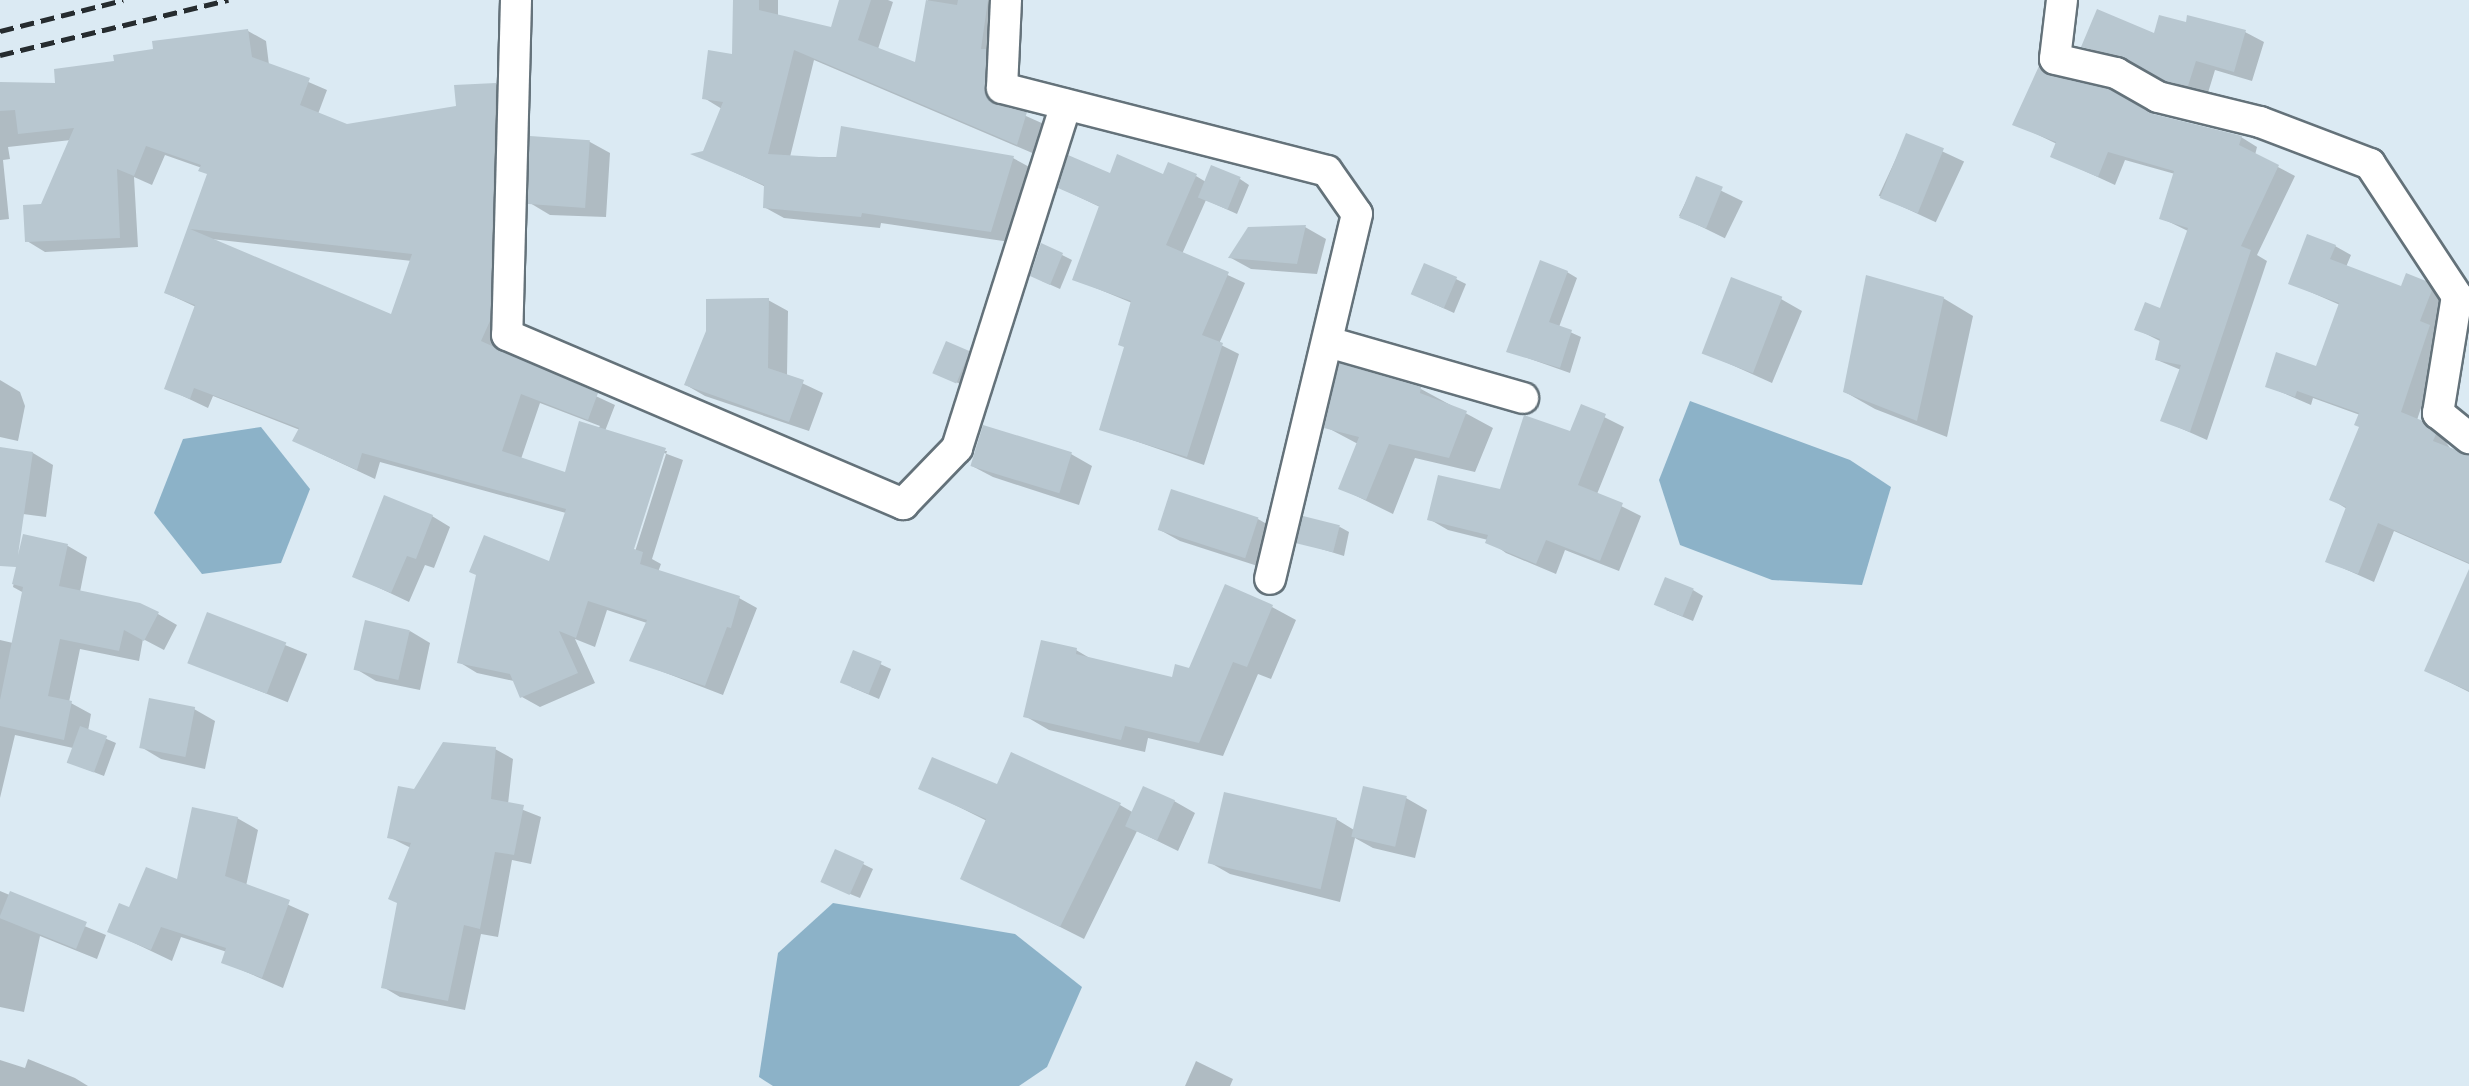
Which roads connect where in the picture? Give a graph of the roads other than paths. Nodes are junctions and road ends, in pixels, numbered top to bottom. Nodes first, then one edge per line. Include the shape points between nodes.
1 (516, 0) edge
2 (1006, 0) edge
3 (2062, 0) edge
4 (1066, 105) junction
5 (1328, 342) junction
6 (1523, 398) dead end
7 (2469, 439) edge
8 (1270, 579) dead end

1 - 4 street via 507,335 903,504 957,448
2 - 4 street via 1002,88
3 - 7 street via 2054,59 2116,73 2158,97 2260,122 2370,164 2457,296 2438,413
4 - 5 street via 1327,171 1357,214
5 - 6 street
5 - 8 street

